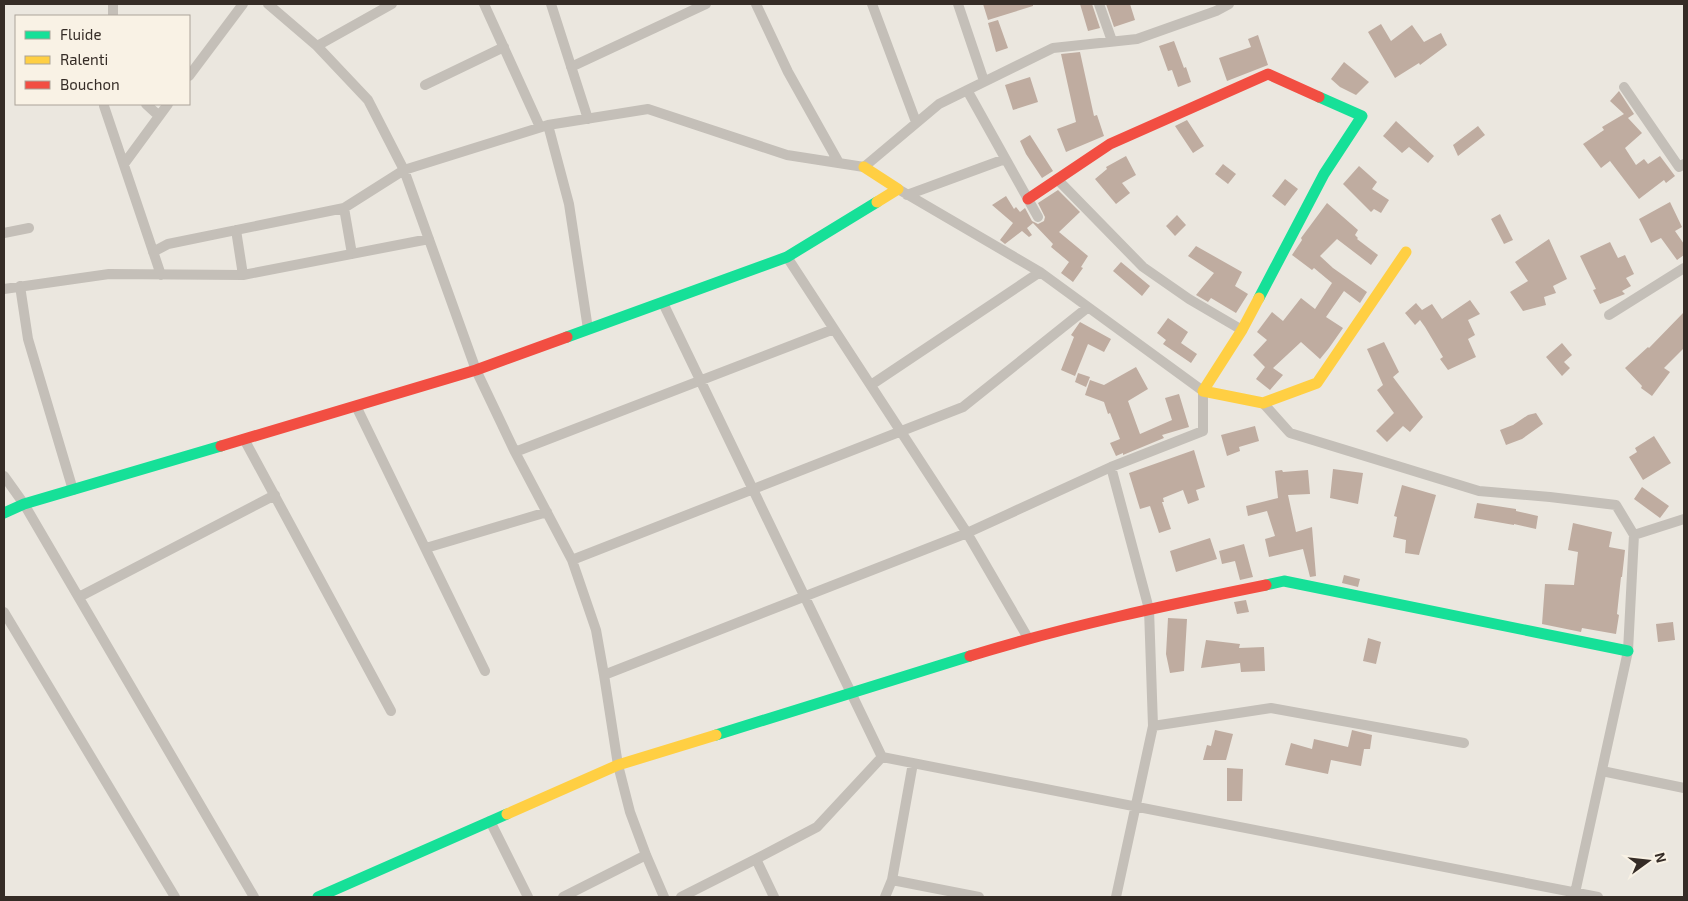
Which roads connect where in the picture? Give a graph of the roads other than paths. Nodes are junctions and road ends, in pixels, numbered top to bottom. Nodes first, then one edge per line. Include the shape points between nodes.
1 (243, 4) edge
2 (268, 4) edge
3 (368, 4) edge
4 (392, 4) edge
5 (484, 4) edge
6 (551, 4) edge
7 (706, 4) edge
8 (756, 4) edge
9 (872, 4) edge
10 (958, 4) edge
11 (1099, 4) edge
12 (1228, 4) edge
13 (373, 14) junction
14 (1112, 41) junction
15 (317, 46) junction
16 (504, 47) junction
17 (571, 67) junction
18 (190, 75) edge
19 (984, 81) junction
20 (425, 85) dead end
21 (1624, 88) dead end
22 (967, 90) junction
23 (147, 105) edge
24 (167, 105) edge
25 (104, 106) dead end
26 (159, 116) junction
27 (588, 119) junction
28 (916, 122) junction
29 (544, 126) junction
30 (1005, 159) junction
31 (839, 163) junction
32 (124, 164) junction
33 (1684, 164) edge
34 (864, 167) junction
35 (404, 170) junction
36 (1057, 180) junction
37 (902, 192) junction
38 (1028, 199) junction
39 (344, 208) junction
40 (1038, 217) dead end
41 (29, 228) dead end
42 (236, 230) junction
43 (4, 233) edge
44 (429, 239) junction
45 (153, 252) junction
46 (1406, 252) dead end
47 (352, 254) junction
48 (787, 257) junction
49 (1684, 268) edge
50 (1040, 272) junction
51 (161, 275) junction
52 (243, 275) junction
53 (20, 286) junction
54 (4, 289) edge
55 (663, 302) junction
56 (1087, 308) junction
57 (1609, 315) dead end
58 (588, 329) junction
59 (834, 329) junction
60 (1242, 330) junction
61 (476, 370) junction
62 (700, 380) junction
63 (870, 385) junction
64 (1204, 391) junction
65 (1263, 403) junction
66 (356, 406) junction
67 (900, 431) junction
68 (244, 439) junction
69 (515, 452) junction
70 (1110, 467) junction
71 (4, 476) edge
72 (753, 489) junction
73 (73, 490) junction
74 (275, 495) junction
75 (24, 504) junction
76 (547, 512) junction
77 (4, 513) edge
78 (1684, 519) edge
79 (967, 533) junction
80 (1634, 535) junction
81 (426, 548) junction
82 (572, 560) junction
83 (804, 596) junction
84 (78, 597) junction
85 (1149, 609) junction
86 (4, 612) edge
87 (1028, 638) junction
88 (1628, 650) junction
89 (485, 671) dead end
90 (604, 675) junction
91 (851, 693) junction
92 (391, 711) dead end
93 (1153, 726) junction
94 (1464, 743) dead end
95 (882, 757) junction
96 (913, 763) junction
97 (618, 765) junction
98 (1602, 771) junction
99 (1684, 788) edge
100 (1136, 807) junction
101 (490, 821) junction
102 (646, 855) junction
103 (756, 859) junction
104 (892, 880) junction
105 (1575, 893) junction
106 (175, 897) edge
107 (254, 897) edge
108 (318, 897) edge
109 (528, 897) edge
110 (563, 897) edge
111 (664, 897) edge
112 (681, 897) edge
113 (774, 897) edge
114 (885, 897) edge
115 (979, 897) edge
116 (1116, 897) edge
117 (1598, 897) edge

1 - 18 street
2 - 15 street
3 - 13 street
4 - 13 street
5 - 16 street
6 - 17 street
7 - 17 street
8 - 31 street via 788,72
9 - 28 street
10 - 19 street
11 - 14 street
12 - 14 street via 1216,12 1136,39
13 - 15 street
14 - 19 street via 1054,48
15 - 35 street via 368,100
16 - 20 street
16 - 29 street
17 - 27 street
19 - 22 street
21 - 33 street via 1679,167
22 - 28 street via 939,104
22 - 30 street
23 - 26 street
24 - 26 street
25 - 32 street
26 - 32 street
27 - 29 street
27 - 31 street via 648,109 788,154
28 - 34 street
29 - 35 street
29 - 58 street via 569,204
30 - 37 street
30 - 38 street
31 - 34 street
32 - 45 street
34 - 37 street
35 - 39 street
35 - 44 street
36 - 38 street
36 - 60 street via 1143,268
36 - 60 street via 1110,144 1268,74 1362,116 1324,174
37 - 48 street
37 - 50 street
38 - 40 street
39 - 42 street
39 - 47 street
41 - 43 street
42 - 45 street via 168,244
42 - 52 street
44 - 47 street
44 - 61 street
45 - 51 street
46 - 65 street via 1316,383
47 - 52 street
48 - 55 street
48 - 59 street
49 - 57 street
50 - 56 street
50 - 63 street
51 - 52 street
51 - 53 street via 109,274
53 - 54 street
53 - 73 street via 28,339
55 - 58 street
55 - 62 street
56 - 64 street
56 - 67 street via 963,406
58 - 61 street
59 - 62 street
59 - 63 street
60 - 64 street
61 - 66 street
61 - 69 street
62 - 69 street
62 - 72 street
63 - 67 street
64 - 65 street
64 - 70 street via 1203,431
65 - 80 street via 1290,433 1479,492 1616,505
66 - 68 street
66 - 81 street
67 - 72 street
67 - 79 street
68 - 73 street
68 - 74 street
69 - 76 street
70 - 79 street
70 - 85 street
71 - 75 street
72 - 82 street
72 - 83 street
73 - 75 street
74 - 84 street
74 - 92 street
75 - 77 street
75 - 84 street
76 - 81 street
76 - 82 street
78 - 80 street
79 - 83 street
79 - 87 street
80 - 88 street
81 - 89 street
82 - 90 street via 596,630
83 - 90 street
83 - 91 street
84 - 107 street
85 - 87 street
85 - 88 street via 1284,581
85 - 93 street
86 - 106 street
87 - 91 street
88 - 98 street
90 - 97 street
91 - 95 street
91 - 97 street
93 - 94 street via 1271,708
93 - 100 street
95 - 96 street
95 - 103 street via 816,827
96 - 100 street
96 - 104 street
97 - 101 street
97 - 102 street via 630,812
98 - 99 street
98 - 105 street
100 - 105 street
100 - 116 street
101 - 108 street
101 - 109 street
102 - 110 street
102 - 111 street
103 - 112 street
103 - 113 street
104 - 114 street
104 - 115 street
105 - 117 street

